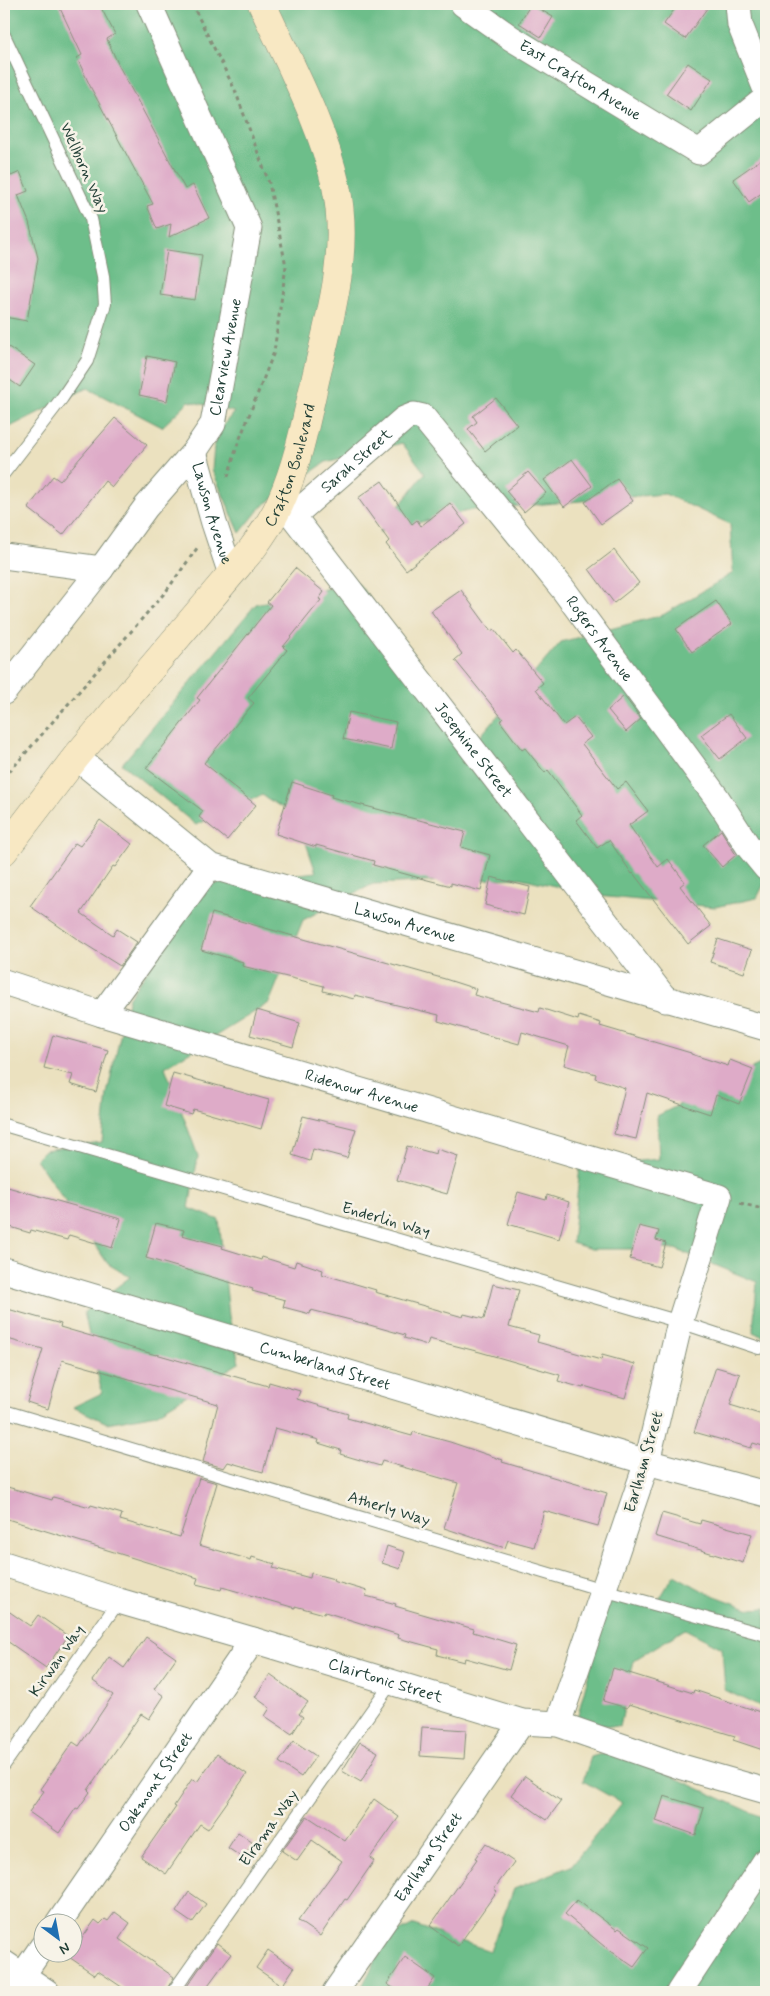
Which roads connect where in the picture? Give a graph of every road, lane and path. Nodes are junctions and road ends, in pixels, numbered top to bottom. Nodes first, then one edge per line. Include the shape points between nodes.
1 (149, 4) edge
2 (262, 4) edge
3 (463, 4) edge
4 (738, 4) edge
5 (4, 35) edge
6 (766, 90) edge
7 (766, 98) edge
8 (423, 417) joint
9 (194, 452) junction
10 (4, 473) edge
11 (287, 509) junction
12 (4, 556) edge
13 (101, 569) junction
14 (232, 574) junction
15 (4, 692) edge
16 (76, 757) junction
17 (4, 851) edge
18 (210, 866) junction
19 (766, 868) edge
20 (4, 982) edge
21 (666, 1000) junction
22 (102, 1014) junction
23 (766, 1028) edge
24 (4, 1125) edge
25 (719, 1197) joint
26 (4, 1270) edge
27 (680, 1322) junction
28 (758, 1348) dead end
29 (4, 1411) edge
30 (647, 1462) junction
31 (766, 1494) edge
32 (4, 1564) edge
33 (603, 1590) junction
34 (119, 1601) junction
35 (766, 1635) edge
36 (253, 1640) junction
37 (391, 1683) junction
38 (522, 1722) junction
39 (558, 1724) junction
40 (4, 1765) edge
41 (766, 1791) edge
42 (766, 1860) edge
43 (65, 1914) edge
44 (32, 1957) edge
45 (12, 1977) edge
46 (47, 1992) edge
47 (173, 1992) edge
48 (335, 1992) edge
49 (679, 1992) edge

1 - 9 street, Clearview Avenue via 249,228 213,424
2 - 11 main road, Crafton Boulevard via 324,146 336,186 342,224 340,263 332,308 290,477
3 - 7 street, East Crafton Avenue via 512,38 699,152
4 - 6 street via 740,25
5 - 10 lane, Wellborn Way via 91,220 103,276 105,304 87,361
8 - 11 street, Sarah Street via 404,418
8 - 19 street, Rogers Avenue via 563,589
9 - 13 street, Clearview Avenue via 146,507
9 - 14 street, Lawson Avenue
11 - 14 main road, Crafton Boulevard via 269,526
11 - 21 street, Josephine Street
12 - 13 street
13 - 15 street, Clearview Avenue
14 - 16 main road, Crafton Boulevard
16 - 17 main road, Crafton Boulevard
16 - 18 street, Lawson Avenue
18 - 21 street, Lawson Avenue
18 - 22 street
20 - 22 street, Ridenour Avenue
21 - 23 street, Lawson Avenue
22 - 25 street, Ridenour Avenue
24 - 27 lane, Enderlin Way
25 - 27 street, Earlham Street
26 - 30 street, Cumberland Street
27 - 28 lane, Enderlin Way
27 - 30 street, Earlham Street
29 - 33 lane, Atherly Way
30 - 31 street, Cumberland Street
30 - 33 street, Earlham Street
32 - 34 street, Clairtonic Street
33 - 35 lane, Atherly Way
33 - 39 street, Earlham Street
34 - 36 street, Clairtonic Street
34 - 40 lane, Kirwan Way
36 - 37 street, Clairtonic Street
36 - 43 street, Oakmont Street
37 - 38 street, Clairtonic Street
37 - 47 lane, Elrama Way
38 - 39 street, Clairtonic Street
38 - 48 street, Earlham Street
39 - 41 street, Clairtonic Street via 682,1767
42 - 49 street
44 - 45 street
45 - 46 street

